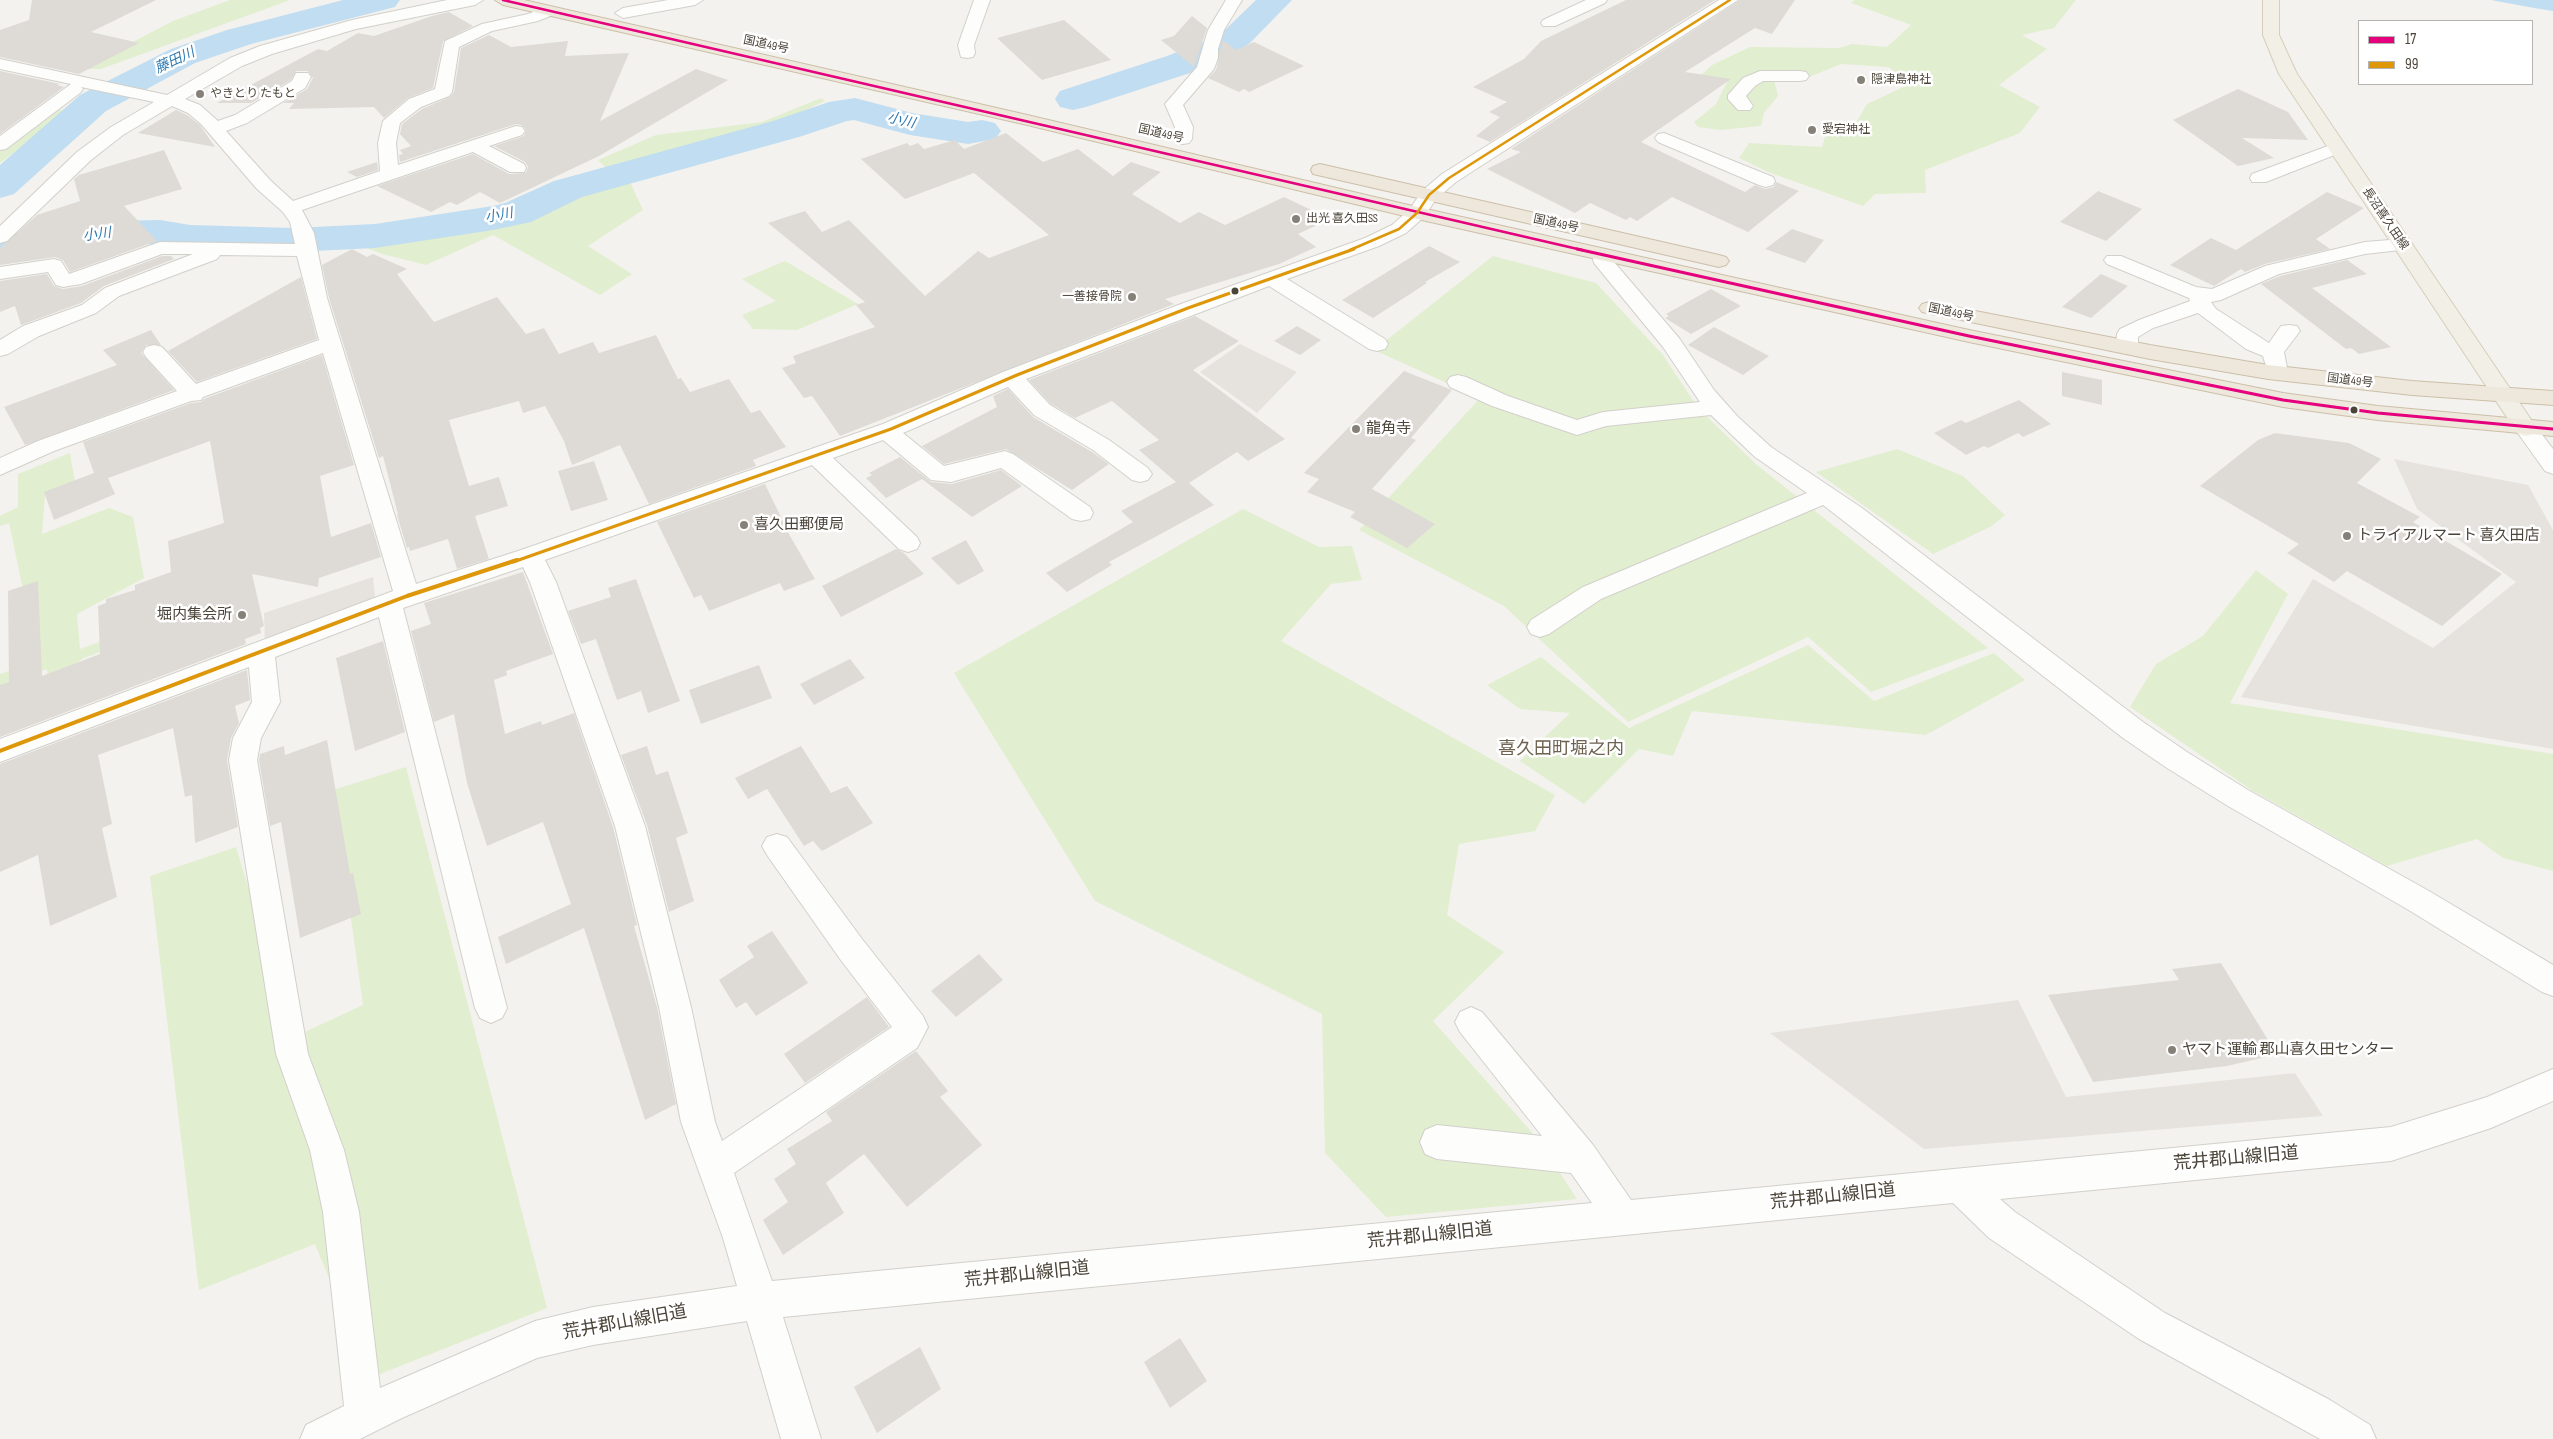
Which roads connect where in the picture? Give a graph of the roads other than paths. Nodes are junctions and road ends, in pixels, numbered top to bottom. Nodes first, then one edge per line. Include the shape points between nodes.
1 (475, 0) edge
2 (503, 0) edge
3 (568, 0) edge
4 (695, 0) edge
5 (982, 0) edge
6 (1234, 0) edge
7 (1599, 0) edge
8 (1730, 0) edge
9 (2271, 0) edge
10 (549, 11) junction
11 (623, 13) junction
12 (1549, 23) dead end
13 (968, 53) dead end
14 (0, 64) edge
15 (1800, 76) dead end
16 (302, 77) dead end
17 (79, 86) junction
18 (169, 101) junction
19 (1744, 106) dead end
20 (214, 129) junction
21 (516, 131) dead end
22 (1664, 138) dead end
23 (1183, 139) junction
24 (0, 145) edge
25 (474, 145) junction
26 (2336, 148) junction
27 (517, 168) dead end
28 (390, 173) junction
29 (2259, 178) dead end
30 (1766, 181) dead end
31 (1423, 204) junction
32 (290, 208) junction
33 (0, 237) edge
34 (305, 243) junction
35 (2402, 245) junction
36 (231, 248) junction
37 (1602, 254) junction
38 (2114, 260) dead end
39 (0, 273) edge
40 (1271, 278) junction
41 (2200, 299) junction
42 (2289, 331) dead end
43 (331, 343) junction
44 (1377, 344) dead end
45 (2127, 347) junction
46 (0, 349) edge
47 (154, 352) dead end
48 (2272, 352) junction
49 (2277, 373) junction
50 (1011, 377) junction
51 (1458, 382) dead end
52 (193, 395) junction
53 (2503, 396) junction
54 (2553, 398) edge
55 (1717, 408) junction
56 (2526, 429) junction
57 (2553, 429) edge
58 (886, 431) junction
59 (816, 455) junction
60 (2553, 466) edge
61 (0, 467) edge
62 (1140, 474) dead end
63 (1825, 495) junction
64 (1081, 513) dead end
65 (908, 543) dead end
66 (530, 556) junction
67 (398, 599) junction
68 (1540, 627) dead end
69 (261, 652) junction
70 (0, 751) edge
71 (777, 846) dead end
72 (2553, 982) edge
73 (491, 1008) dead end
74 (1471, 1022) dead end
75 (2553, 1085) edge
76 (1437, 1142) dead end
77 (1581, 1157) junction
78 (714, 1167) junction
79 (1959, 1185) junction
80 (1622, 1218) junction
81 (760, 1301) junction
82 (364, 1416) junction
83 (320, 1439) edge
84 (802, 1439) edge
85 (2356, 1439) edge

1 - 18 street via 390,16 266,50 220,70
2 - 10 highway, 国道49号
3 - 11 highway, 国道49号
4 - 11 street
5 - 13 street via 966,45
6 - 23 street via 1216,30 1204,69 1174,104 1184,127
7 - 12 street
8 - 31 street via 1449,178
9 - 26 main road, 長沼喜久田線 via 2271,35 2288,74
10 - 28 street via 479,30 451,45 443,92 415,103 392,121 387,143
10 - 31 highway, 国道49号 via 1023,119
11 - 23 highway, 国道49号
14 - 17 street
15 - 19 street via 1760,76 1737,95
16 - 20 street via 299,84 241,119
17 - 18 street
17 - 24 street
18 - 20 street via 194,109
18 - 33 street via 117,131 84,156
20 - 32 street via 264,185
21 - 25 street
22 - 30 street
23 - 31 highway, 国道49号
25 - 27 street
25 - 28 street
26 - 29 street
26 - 35 main road, 長沼喜久田線
28 - 32 street
31 - 37 highway, 国道49号
31 - 40 street via 1399,229
31 - 45 highway, 国道49号
32 - 34 street via 300,222
34 - 36 street
34 - 43 street
35 - 41 street via 2365,248 2272,270
35 - 53 main road, 長沼喜久田線
36 - 39 street via 160,248 74,280 63,281 54,265
36 - 46 street via 112,292 90,309 31,331
37 - 55 street via 1604,264 1671,343
37 - 56 highway, 国道49号 via 1988,340 2283,400
38 - 41 street
40 - 44 street
40 - 50 street
41 - 45 street via 2128,334
41 - 48 street via 2209,313 2254,344
42 - 48 street
43 - 52 street
43 - 67 street
45 - 49 highway, 国道49号
47 - 52 street
48 - 49 street
49 - 53 highway, 国道49号
50 - 58 street
50 - 62 street via 1042,410 1101,445
51 - 55 street via 1500,401 1577,428 1603,419
52 - 61 street via 46,446
53 - 54 highway, 国道49号
53 - 56 main road, 長沼喜久田線
55 - 63 street via 1763,452
56 - 57 highway, 国道49号
56 - 60 street
58 - 59 street
58 - 64 street via 939,474 1005,459
59 - 65 street
59 - 66 street
63 - 68 street via 1592,593
63 - 72 street via 2176,760
66 - 67 street
66 - 78 street via 543,582 630,826 675,1007 698,1122
67 - 69 street
67 - 73 street
69 - 70 street
69 - 82 street via 266,702 247,738 243,760 292,1054 327,1150 341,1212
71 - 78 street via 912,1027 905,1037
74 - 77 street
75 - 79 street, 荒井郡山線旧道 via 2491,1112 2391,1144
76 - 77 street
77 - 80 street
78 - 81 street
79 - 80 street, 荒井郡山線旧道
79 - 85 street via 2002,1224 2152,1326
80 - 81 street, 荒井郡山線旧道
81 - 82 street, 荒井郡山線旧道 via 593,1326 534,1340
81 - 84 street
82 - 83 street, 荒井郡山線旧道

